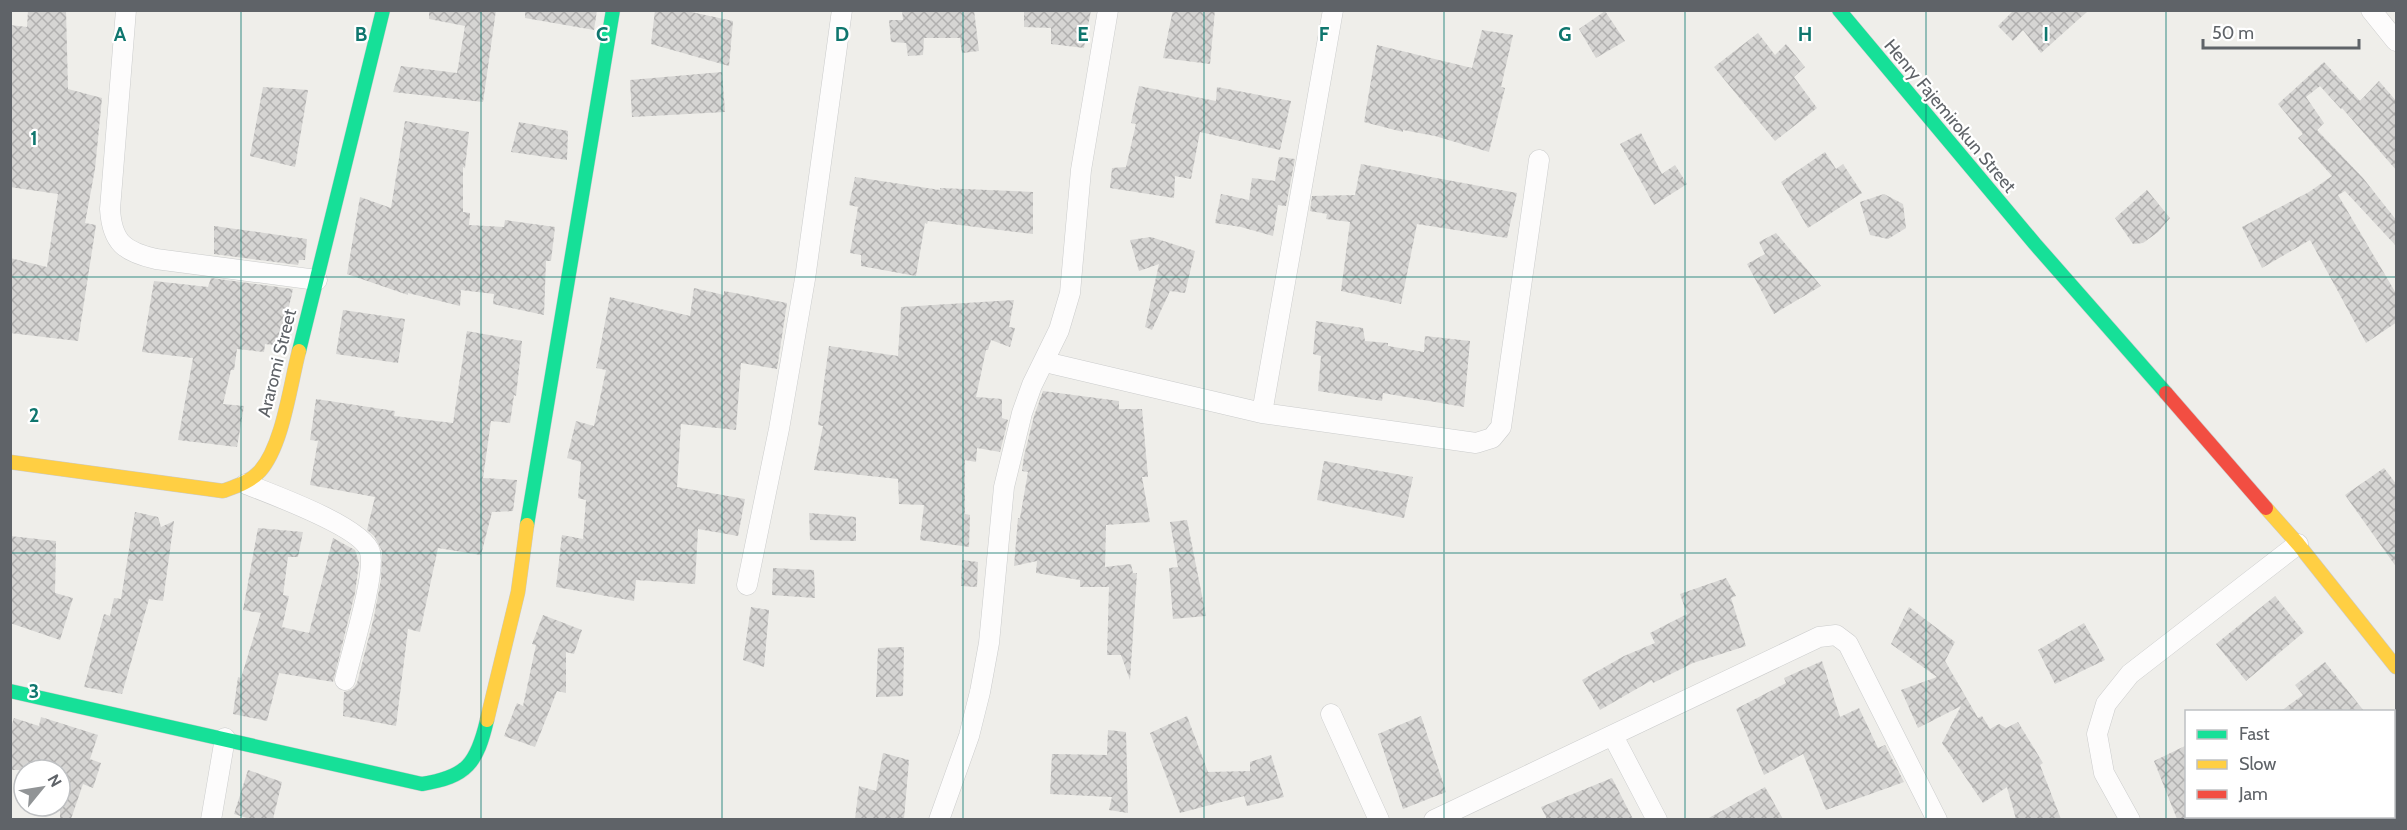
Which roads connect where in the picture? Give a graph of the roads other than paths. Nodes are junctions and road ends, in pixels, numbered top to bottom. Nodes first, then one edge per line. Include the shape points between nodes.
1 (126, 10) edge
2 (383, 10) edge
3 (613, 10) edge
4 (842, 10) edge
5 (1108, 10) edge
6 (1333, 10) edge
7 (1839, 10) edge
8 (2372, 10) edge
9 (2397, 40) edge
10 (1539, 160) dead end
11 (317, 280) junction
12 (1045, 362) junction
13 (1262, 413) junction
14 (10, 462) edge
15 (246, 484) junction
16 (2298, 544) junction
17 (747, 585) dead end
18 (2390, 645) edge
19 (2397, 667) edge
20 (345, 680) dead end
21 (10, 691) edge
22 (1331, 714) dead end
23 (1613, 736) junction
24 (225, 738) junction
25 (211, 819) edge
26 (939, 819) edge
27 (1379, 819) edge
28 (1434, 819) edge
29 (1657, 819) edge
30 (1937, 819) edge
31 (2130, 819) edge

1 - 11 street via 110,209 118,242 134,254 156,259
2 - 11 street, Araromi Street
3 - 24 street via 518,592 483,738 473,761 456,775 422,784
4 - 17 street via 805,279
5 - 12 street via 1081,170 1070,293
6 - 13 street
7 - 16 street, Henry Fajemirokun Street via 2035,244
8 - 9 street
10 - 13 street via 1501,427 1492,438 1476,443
11 - 15 street, Araromi Street via 275,447 266,465
12 - 13 street
12 - 26 street via 1022,413 1004,487 989,643 980,692 969,736
14 - 15 street via 223,491
15 - 20 street via 330,519 362,540 370,551 371,572
16 - 18 street, Henry Fajemirokun Street
16 - 31 street via 2130,674 2106,704 2097,734 2104,773
18 - 19 street, Henry Fajemirokun Street
21 - 24 street
22 - 27 street
23 - 28 street
23 - 29 street
23 - 30 street via 1819,637 1836,635 1848,644
24 - 25 street

